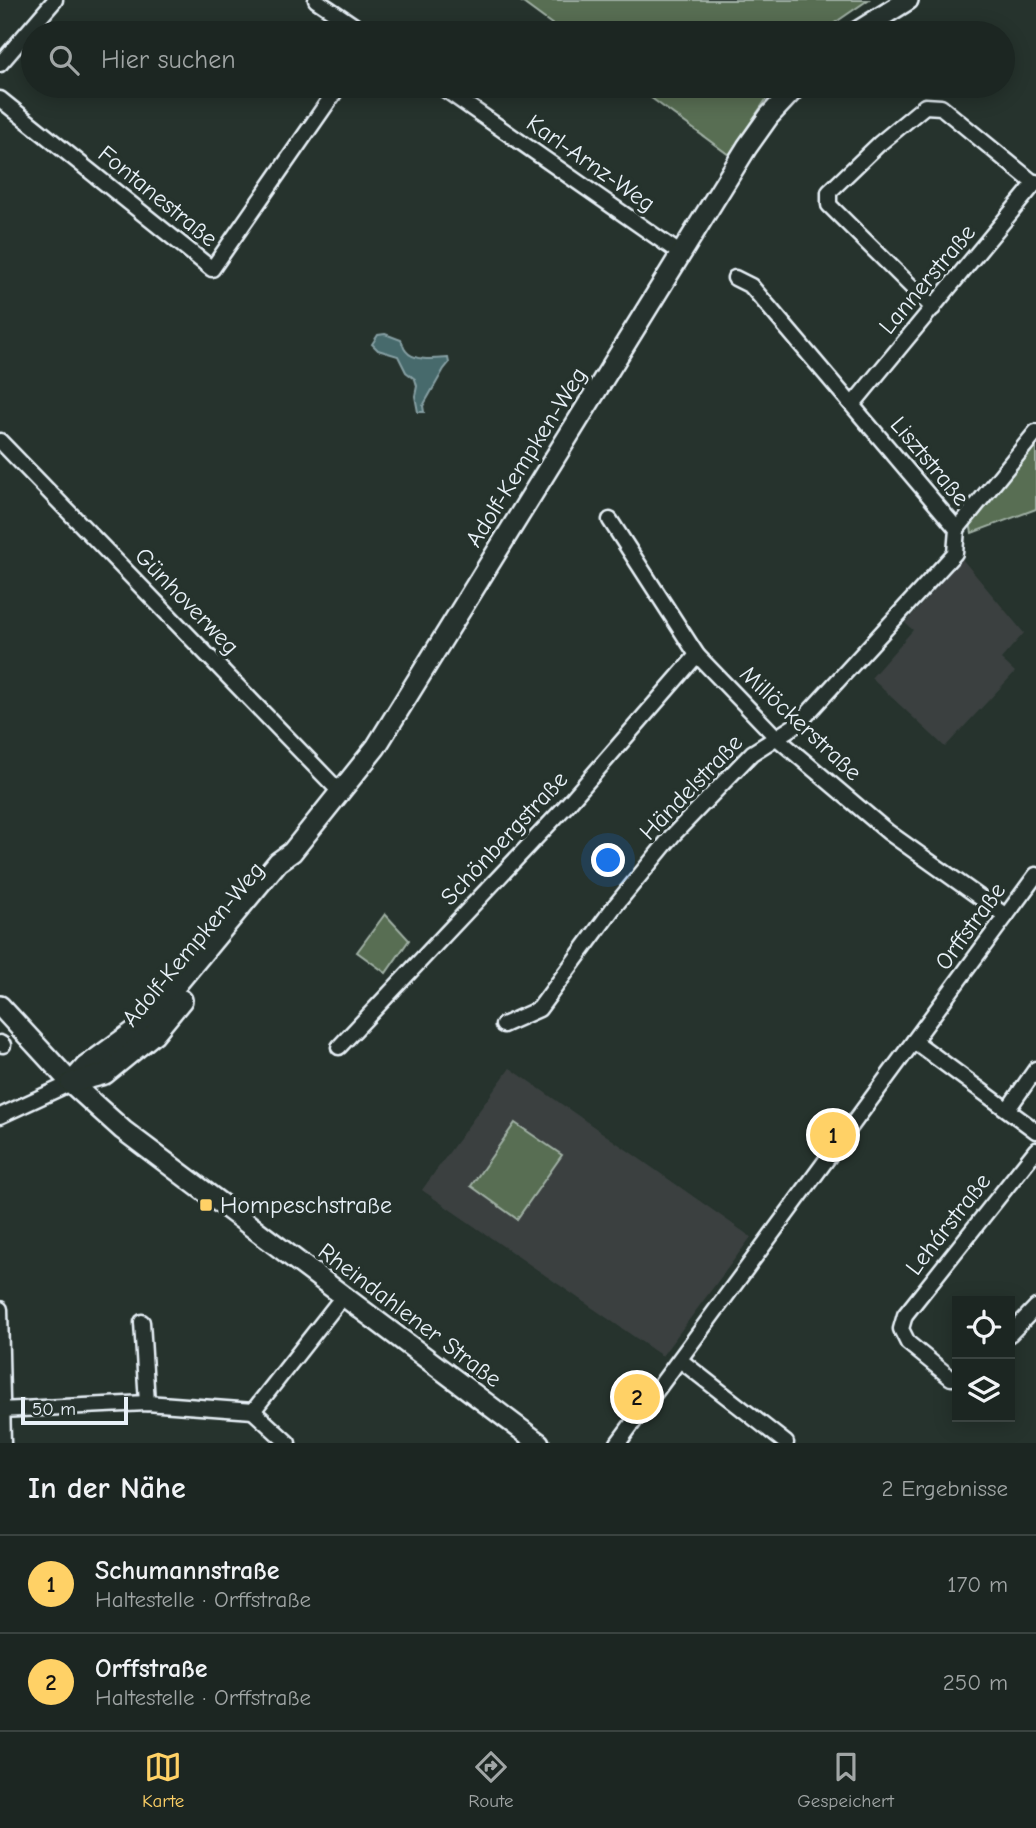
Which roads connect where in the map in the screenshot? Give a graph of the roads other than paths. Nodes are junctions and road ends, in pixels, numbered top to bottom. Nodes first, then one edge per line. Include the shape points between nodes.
1 (55, 0) edge
2 (316, 0) edge
3 (908, 0) edge
4 (37, 21) edge
5 (347, 21) edge
6 (874, 21) edge
7 (21, 40) edge
8 (0, 64) edge
9 (331, 98) edge
10 (457, 98) edge
11 (786, 98) edge
12 (0, 99) edge
13 (1035, 183) edge
14 (681, 254) junction
15 (735, 278) dead end
16 (933, 308) junction
17 (853, 404) junction
18 (1036, 432) edge
19 (0, 441) edge
20 (610, 520) dead end
21 (957, 529) junction
22 (697, 655) junction
23 (778, 738) junction
24 (341, 793) junction
25 (1036, 876) edge
26 (1006, 916) junction
27 (0, 1006) edge
28 (503, 1025) dead end
29 (914, 1041) junction
30 (339, 1047) dead end
31 (1036, 1069) edge
32 (71, 1083) junction
33 (1008, 1109) junction
34 (0, 1116) edge
35 (1036, 1131) edge
36 (1036, 1150) edge
37 (344, 1295) junction
38 (1036, 1307) edge
39 (0, 1309) edge
40 (142, 1322) dead end
41 (1015, 1329) edge
42 (680, 1360) junction
43 (952, 1378) edge
44 (147, 1403) junction
45 (0, 1410) edge
46 (253, 1411) junction
47 (3, 1443) edge
48 (288, 1443) edge
49 (538, 1443) edge
50 (618, 1443) edge
51 (786, 1443) edge

1 - 4 street
2 - 5 street
3 - 6 main road
7 - 8 street
9 - 12 street, Fontanestraße via 212,269
10 - 14 street, Karl-Arnz-Weg
11 - 14 main road, Adolf-Kempken-Weg via 747,147
13 - 16 street, Lannerstraße
13 - 16 street via 942,107 925,106 829,192 829,205
14 - 24 main road, Adolf-Kempken-Weg via 376,747
15 - 17 street, Lisztstraße via 751,286
16 - 17 street, Lannerstraße
17 - 21 street, Lisztstraße
18 - 21 street
19 - 24 street, Günhoverweg
20 - 22 street, Millöckerstraße
21 - 23 street, Lisztstraße via 955,553 799,723
22 - 23 street, Millöckerstraße
22 - 30 street, Schönbergstraße via 566,806
23 - 26 street, Millöckerstraße via 888,832
23 - 28 street, Händelstraße via 752,753 671,836 539,1009
24 - 32 main road, Adolf-Kempken-Weg via 144,1024 85,1067
25 - 26 street, Orffstraße
26 - 29 street, Orffstraße
27 - 32 main road, Rheindahlener Straße
29 - 33 street
29 - 42 street, Orffstraße
31 - 33 street
32 - 34 street
32 - 37 main road, Rheindahlener Straße via 149,1151
33 - 35 street
36 - 43 street, Lehárstraße via 905,1315 901,1329 908,1343
37 - 46 street
37 - 49 main road, Rheindahlener Straße
38 - 41 street
39 - 45 street
40 - 44 street
42 - 50 street, Orffstraße
42 - 51 street
44 - 45 street
44 - 46 street
45 - 47 street
46 - 48 street

